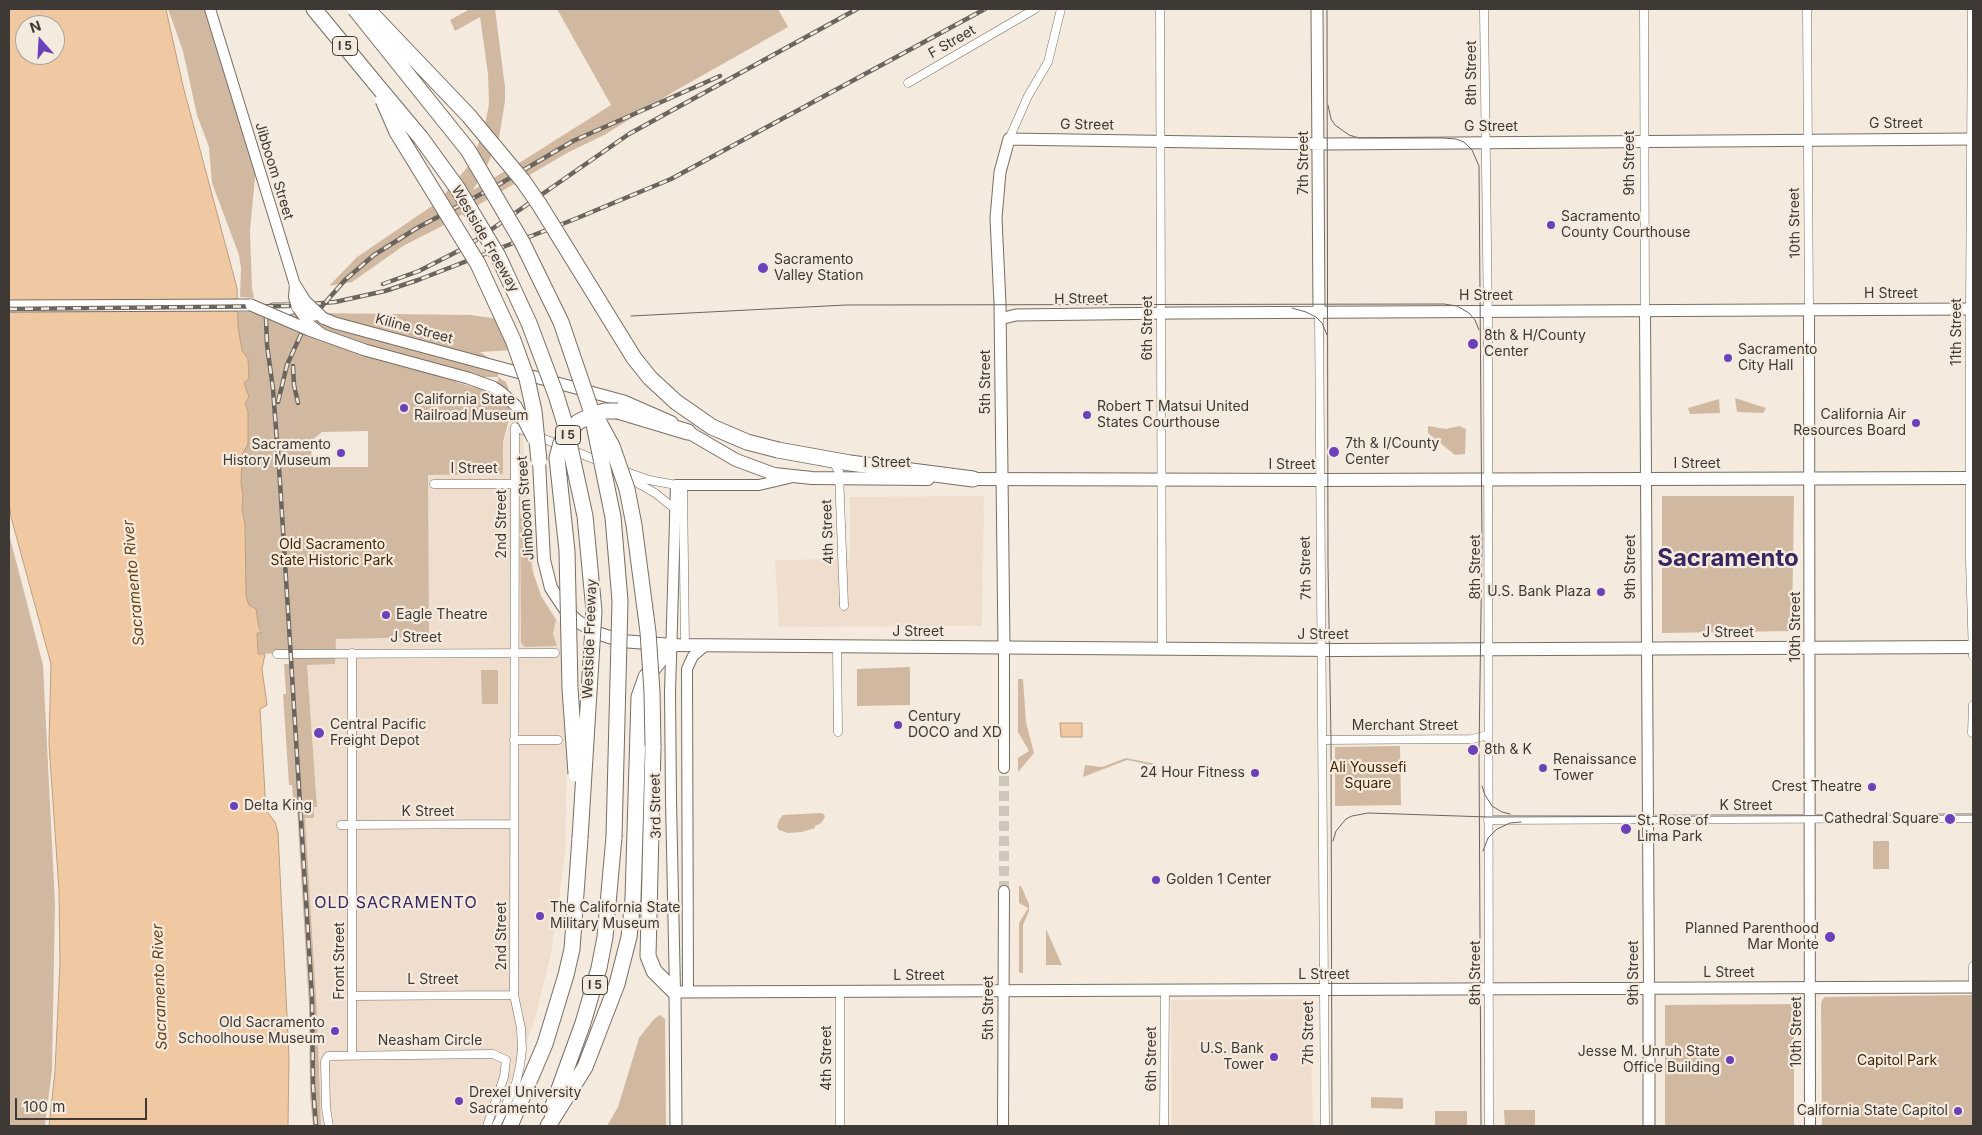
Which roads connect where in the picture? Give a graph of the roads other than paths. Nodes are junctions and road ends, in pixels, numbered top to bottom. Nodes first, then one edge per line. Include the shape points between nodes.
1 (210, 9) edge
2 (314, 9) edge
3 (355, 9) edge
4 (367, 9) edge
5 (1035, 9) edge
6 (1160, 9) edge
7 (1317, 9) edge
8 (1484, 9) edge
9 (1644, 9) edge
10 (1807, 9) edge
11 (1972, 9) edge
12 (1060, 11) edge
13 (375, 83) junction
14 (908, 83) dead end
15 (1009, 139) junction
16 (1972, 139) edge
17 (1807, 140) junction
18 (1159, 141) junction
19 (1644, 141) junction
20 (1484, 142) junction
21 (1318, 144) junction
22 (295, 285) junction
23 (9, 306) edge
24 (251, 306) junction
25 (297, 307) junction
26 (1971, 309) edge
27 (1645, 310) junction
28 (1810, 310) junction
29 (1488, 311) junction
30 (1319, 312) junction
31 (1160, 313) junction
32 (323, 318) junction
33 (1000, 319) junction
34 (322, 334) junction
35 (1972, 393) edge
36 (621, 406) junction
37 (592, 410) junction
38 (515, 427) joint
39 (688, 432) joint
40 (831, 460) junction
41 (539, 462) junction
42 (614, 467) junction
43 (792, 477) junction
44 (839, 478) junction
45 (1810, 478) junction
46 (1972, 478) edge
47 (973, 479) junction
48 (1002, 479) junction
49 (1646, 479) junction
50 (1161, 480) junction
51 (1320, 480) junction
52 (1488, 480) junction
53 (434, 484) dead end
54 (515, 484) junction
55 (679, 485) junction
56 (675, 509) junction
57 (844, 606) dead end
58 (679, 645) junction
59 (705, 646) junction
60 (837, 646) junction
61 (1004, 647) junction
62 (1162, 648) junction
63 (1646, 648) junction
64 (1810, 648) junction
65 (1488, 649) junction
66 (1322, 650) junction
67 (1973, 650) edge
68 (352, 653) junction
69 (514, 653) junction
70 (555, 653) dead end
71 (276, 654) dead end
72 (1973, 704) edge
73 (838, 732) dead end
74 (1972, 733) edge
75 (1488, 735) junction
76 (514, 740) junction
77 (558, 740) dead end
78 (1322, 740) junction
79 (1004, 768) tunnel mouth
80 (1810, 818) junction
81 (1973, 818) edge
82 (1648, 819) junction
83 (1488, 820) junction
84 (514, 824) junction
85 (341, 825) dead end
86 (352, 825) junction
87 (580, 838) junction
88 (1004, 891) tunnel mouth
89 (1972, 966) edge
90 (1973, 987) edge
91 (1649, 988) junction
92 (1811, 988) junction
93 (1489, 989) junction
94 (840, 990) junction
95 (1324, 990) junction
96 (1165, 991) junction
97 (682, 992) junction
98 (1004, 992) junction
99 (514, 995) junction
100 (352, 996) junction
101 (352, 1054) junction
102 (329, 1126) edge
103 (487, 1126) edge
104 (496, 1126) edge
105 (510, 1126) edge
106 (547, 1126) edge
107 (676, 1126) edge
108 (840, 1126) edge
109 (1002, 1126) edge
110 (1164, 1126) edge
111 (1325, 1126) edge
112 (1489, 1126) edge
113 (1649, 1126) edge
114 (1810, 1126) edge

1 - 22 street, Jibboom Street
2 - 13 highway, Westside Freeway / I 5
3 - 37 highway, Westside Freeway / I 5, bridge via 468,150 522,242 561,322
4 - 40 highway, bridge via 469,116 523,182 634,358 650,378 676,402 712,427 747,442
5 - 14 street, F Street
6 - 18 street, 6th Street
7 - 21 main road, 7th Street
8 - 20 street, 8th Street
9 - 19 street, 9th Street
10 - 17 street, 10th Street
11 - 16 street, 11th Street
12 - 15 street, 5th Street via 1048,62
13 - 41 highway, bridge via 397,132 478,264 514,340 534,410
13 - 87 highway, Westside Freeway / I 5, bridge via 458,189 498,256 537,341 565,424 586,516 593,602
15 - 18 main road, G Street
15 - 33 main road, 5th Street via 1000,172 996,218
16 - 17 main road, G Street
16 - 26 street, 11th Street
17 - 19 main road, G Street
17 - 28 street, 10th Street
18 - 21 main road, G Street
18 - 31 street, 6th Street
19 - 20 main road, G Street
19 - 27 street, 9th Street
20 - 21 main road, G Street
20 - 29 street, 8th Street
21 - 30 main road, 7th Street
22 - 25 street, Jibboom Street, bridge
22 - 32 main road, bridge via 305,301
23 - 24 main road, Kiline Street
24 - 25 main road, Kiline Street, bridge via 278,310
24 - 34 main road, Jimboom Street, bridge
25 - 32 main road, Kiline Street, bridge
25 - 34 street, bridge via 308,323
26 - 28 main road, H Street
26 - 35 street, 11th Street
27 - 28 main road, H Street
27 - 29 main road, H Street
27 - 49 street, 9th Street
28 - 45 street, 10th Street
29 - 30 main road, H Street
29 - 52 street, 8th Street
30 - 31 main road, H Street
30 - 51 street, 7th Street
31 - 33 main road, H Street via 1016,315
31 - 50 street, 6th Street
32 - 36 main road, Kiline Street, bridge
33 - 48 main road, 5th Street
34 - 41 main road, Jimboom Street, bridge via 498,390 521,414 535,444
35 - 46 street, 11th Street
36 - 39 highway
36 - 87 highway, bridge via 578,422 565,435 557,458 567,551 570,688
37 - 97 highway, bridge via 612,446 626,489 641,570 652,692 648,956 654,971
37 - 106 highway, Westside Freeway / I 5, bridge via 614,517 618,561 619,692 614,837 599,968
38 - 42 street, I Street
38 - 54 street, 2nd Street
39 - 43 main road via 749,466
40 - 44 street, 4th Street via 837,467
40 - 47 highway
41 - 58 main road, Jimboom Street via 545,566 552,588 565,609 577,621 611,639
42 - 55 street, I Street via 649,480
42 - 56 street, I Street
43 - 44 main road, I Street
43 - 55 street, I Street via 759,485
44 - 47 main road, I Street
44 - 57 street, 4th Street
45 - 46 main road, I Street
45 - 49 main road, I Street
45 - 64 street, 10th Street
46 - 67 street, 11th Street
47 - 48 main road, I Street
48 - 50 main road, I Street
48 - 61 main road, 5th Street
49 - 52 main road, I Street
49 - 63 street, 9th Street
50 - 51 main road, I Street
50 - 62 street, 6th Street
51 - 52 main road, I Street
51 - 66 street, 7th Street
52 - 65 street, 8th Street
53 - 54 street, I Street
54 - 69 street, 2nd Street
55 - 56 street, 3rd Street
55 - 58 street, 3rd Street
56 - 58 street, 3rd Street
58 - 59 main road, J Street
58 - 97 street, 3rd Street via 670,692 670,800
58 - 106 highway via 646,677 639,697 633,899 617,984 585,1067
59 - 60 main road, J Street
59 - 97 street, 3rd Street via 694,656 687,670
60 - 61 main road, J Street
60 - 73 street
61 - 62 main road, J Street
61 - 79 street, 5th Street
62 - 66 main road, J Street
63 - 64 main road, J Street
63 - 65 main road, J Street
63 - 82 street, 9th Street
64 - 67 main road, J Street
64 - 80 street, 10th Street
65 - 66 main road, J Street
65 - 75 street, 8th Street
66 - 78 street, 7th Street
68 - 69 street, J Street
68 - 71 street, J Street
68 - 86 street, Front Street
69 - 70 street, J Street
69 - 76 street, 2nd Street
72 - 74 street
75 - 78 street, Merchant Street via 1472,738
75 - 83 street, 8th Street
76 - 77 street
76 - 84 street, 2nd Street
78 - 95 street, 7th Street
80 - 81 street, K Street
80 - 82 street, K Street
80 - 92 street, 10th Street
82 - 83 street, K Street
82 - 91 street, 9th Street
83 - 93 street, 8th Street
84 - 86 street, K Street
84 - 99 street, 2nd Street
85 - 86 street, K Street
86 - 100 street, Front Street
87 - 105 highway, Westside Freeway / I 5 via 572,949 566,975 546,1044
88 - 98 street, 5th Street
89 - 90 street
90 - 92 main road, L Street
91 - 92 main road, L Street
91 - 93 main road, L Street
91 - 113 main road, 9th Street
92 - 114 street, 10th Street
93 - 95 main road, L Street
93 - 112 street, 8th Street
94 - 97 main road, L Street
94 - 98 main road, L Street
94 - 108 street, 4th Street
95 - 96 main road, L Street
95 - 111 street, 7th Street
96 - 98 main road, L Street
96 - 110 street, 6th Street
97 - 107 main road, 3rd Street
98 - 109 street, 5th Street
99 - 100 street, L Street
99 - 104 street, 2nd Street via 521,1028 520,1066 516,1083
100 - 101 street, Front Street
101 - 102 street via 332,1055 325,1059
101 - 103 street, Neasham Circle via 491,1054 506,1060 504,1077

